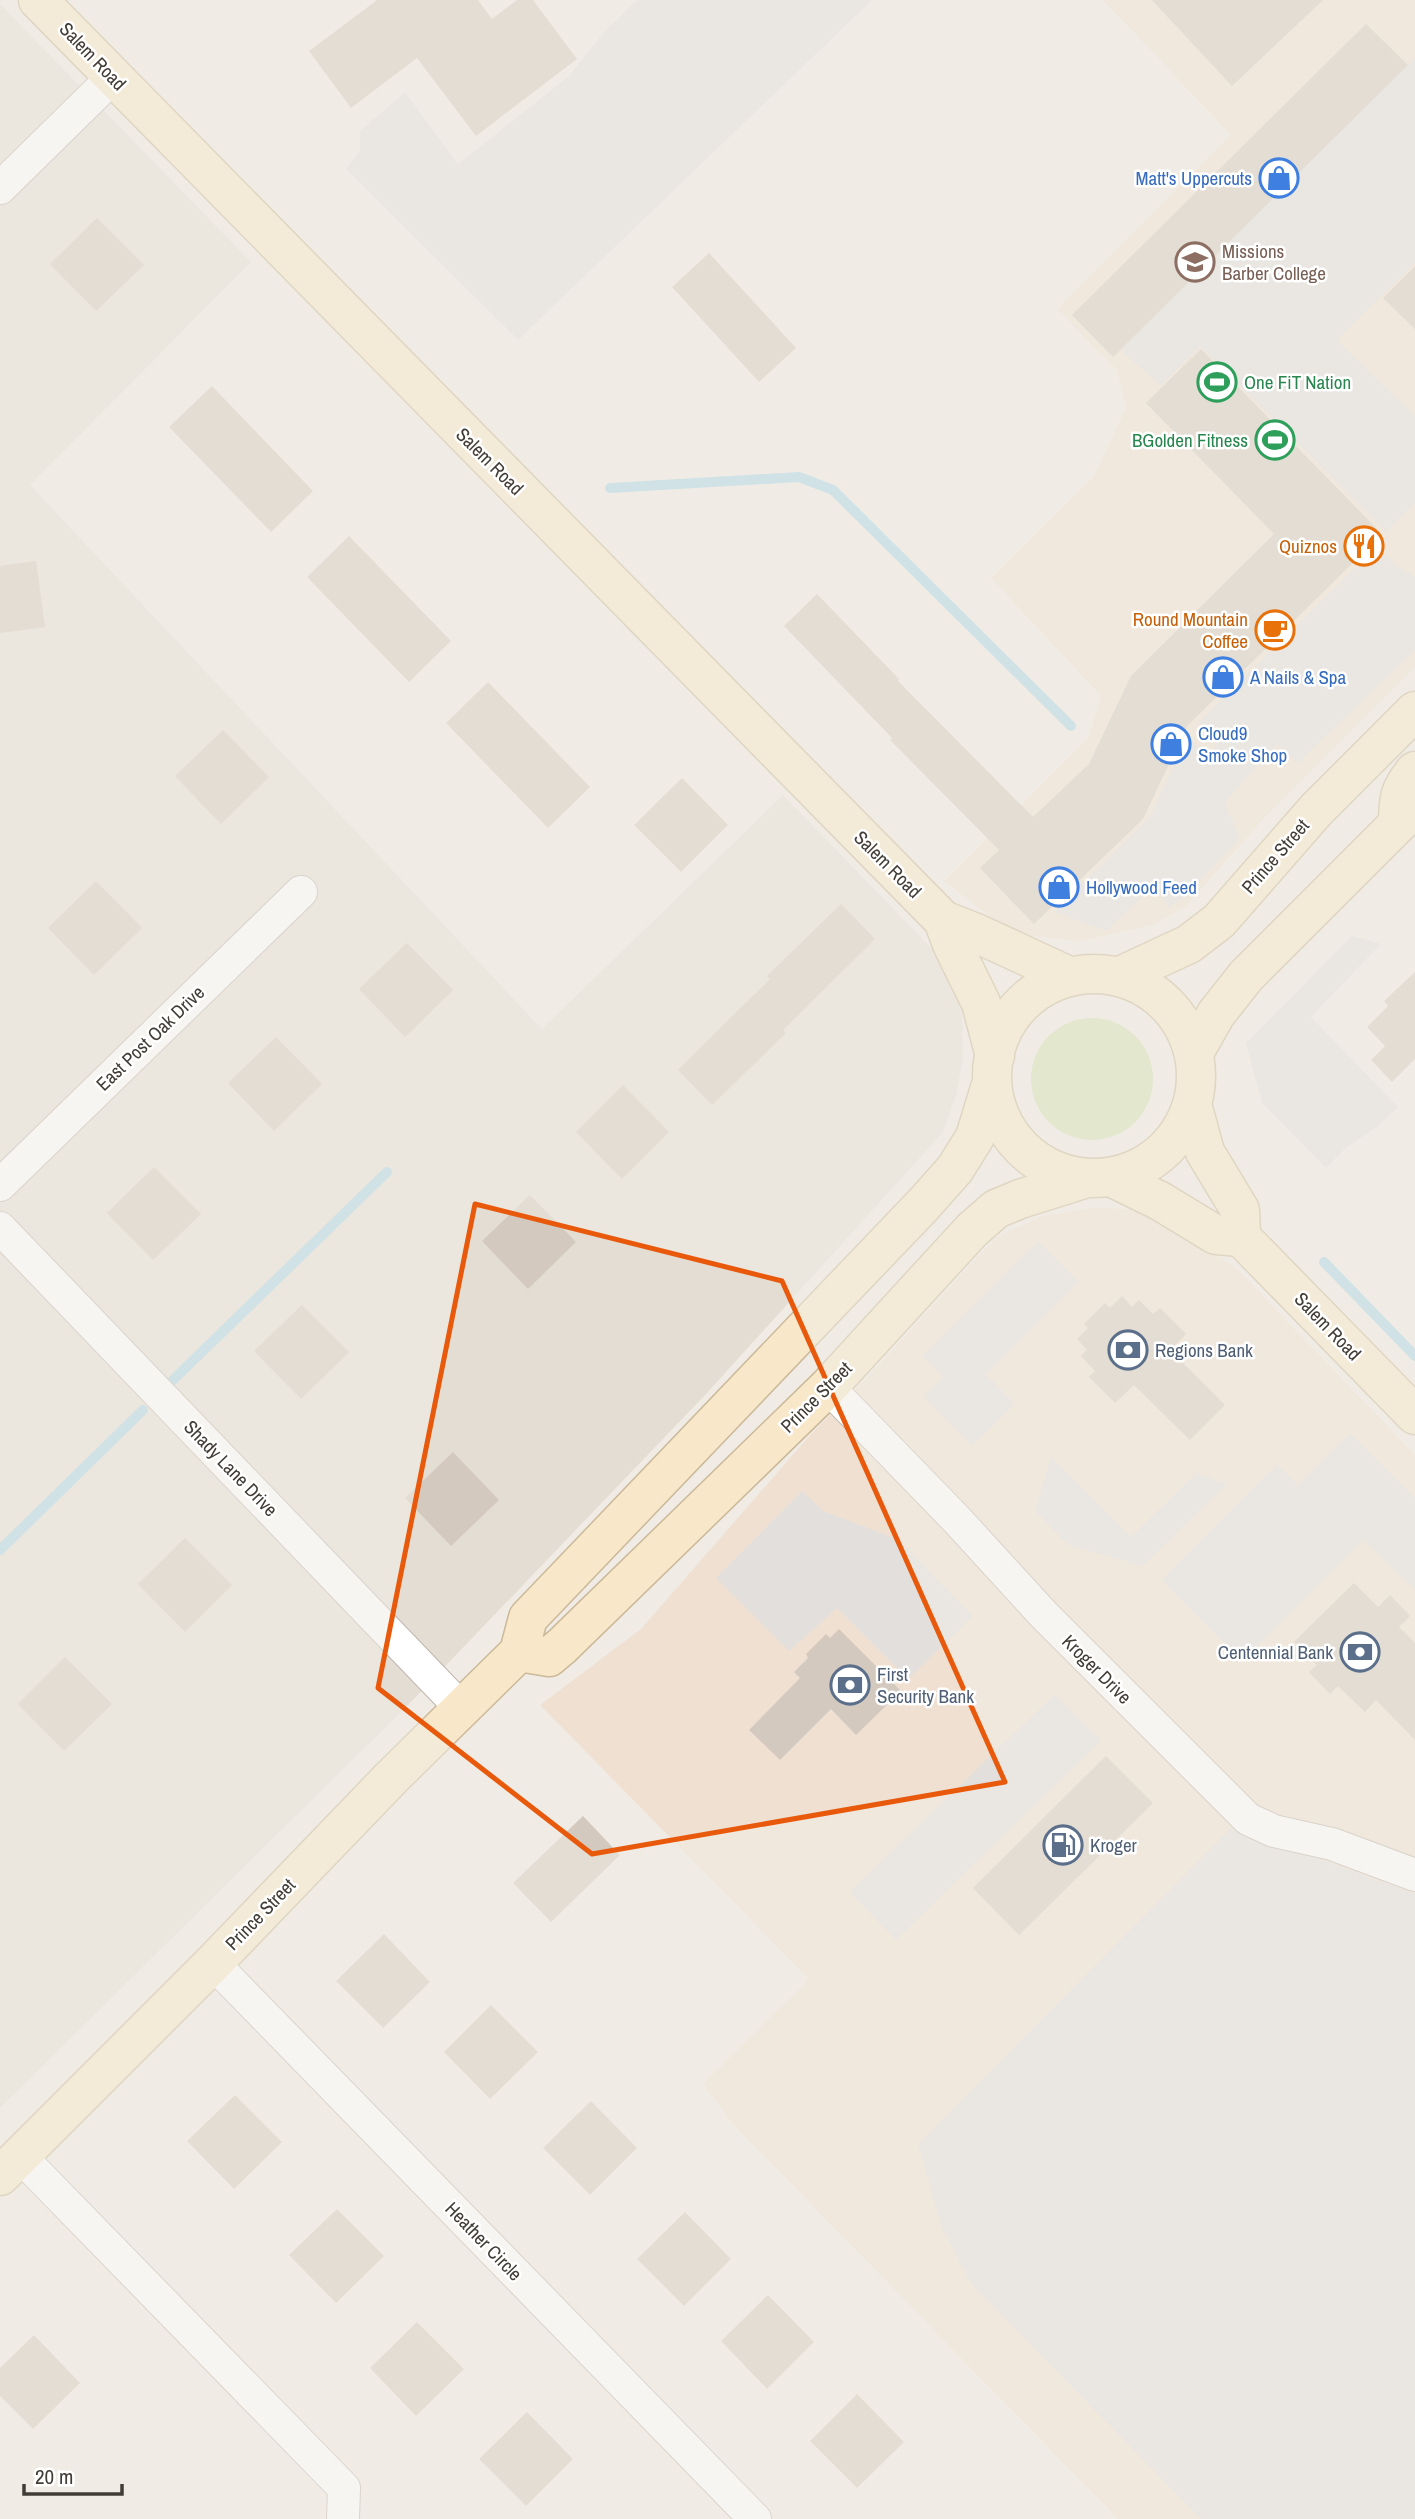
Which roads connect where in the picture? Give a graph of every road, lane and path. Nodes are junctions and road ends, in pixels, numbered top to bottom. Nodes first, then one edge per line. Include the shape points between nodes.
1 (38, 0) edge
2 (113, 77) junction
3 (0, 188) edge
4 (1415, 711) edge
5 (1415, 771) edge
6 (1407, 815) edge
7 (301, 892) dead end
8 (943, 920) junction
9 (1071, 977) junction
10 (1118, 977) junction
11 (1194, 1053) junction
12 (992, 1072) junction
13 (1192, 1104) junction
14 (1099, 1177) junction
15 (0, 1185) edge
16 (0, 1228) edge
17 (1241, 1237) junction
18 (828, 1387) junction
19 (1415, 1415) edge
20 (671, 1469) junction
21 (562, 1646) junction
22 (519, 1652) junction
23 (462, 1709) junction
24 (1415, 1875) edge
25 (213, 1963) junction
26 (10, 2167) edge
27 (343, 2519) edge
28 (755, 2519) edge

1 - 2 main road, Salem Road
2 - 3 street
2 - 8 main road, Salem Road
4 - 10 main road, Prince Street via 1316,810 1219,921 1189,944
5 - 6 main road via 1403,785 1398,802
6 - 11 main road via 1246,976 1216,1014
7 - 15 street, East Post Oak Drive
8 - 9 main road, Salem Road
8 - 12 main road, Salem Road via 981,1003
9 - 10 main road
9 - 12 main road via 1036,993 1021,1006 1000,1036
10 - 11 main road via 1167,1004
11 - 13 main road
12 - 14 main road via 996,1109 1019,1145 1050,1168
12 - 20 main road via 975,1137 954,1168
13 - 14 main road via 1175,1138 1162,1152 1130,1172
13 - 17 main road via 1205,1152 1240,1210
14 - 17 main road via 1160,1201 1216,1234
14 - 18 main road, Prince Street via 996,1209 953,1249
16 - 23 street, Shady Lane Drive
17 - 19 main road, Salem Road
18 - 21 main road, Prince Street
18 - 24 street, Kroger Drive via 1044,1615 1248,1819
20 - 21 main road via 659,1506 567,1601 555,1621
20 - 22 main road via 528,1618
21 - 22 main road, Prince Street via 549,1657
22 - 23 main road, Prince Street
23 - 25 main road, Prince Street
25 - 26 main road, Prince Street
25 - 28 street, Heather Circle
26 - 27 street via 344,2488

